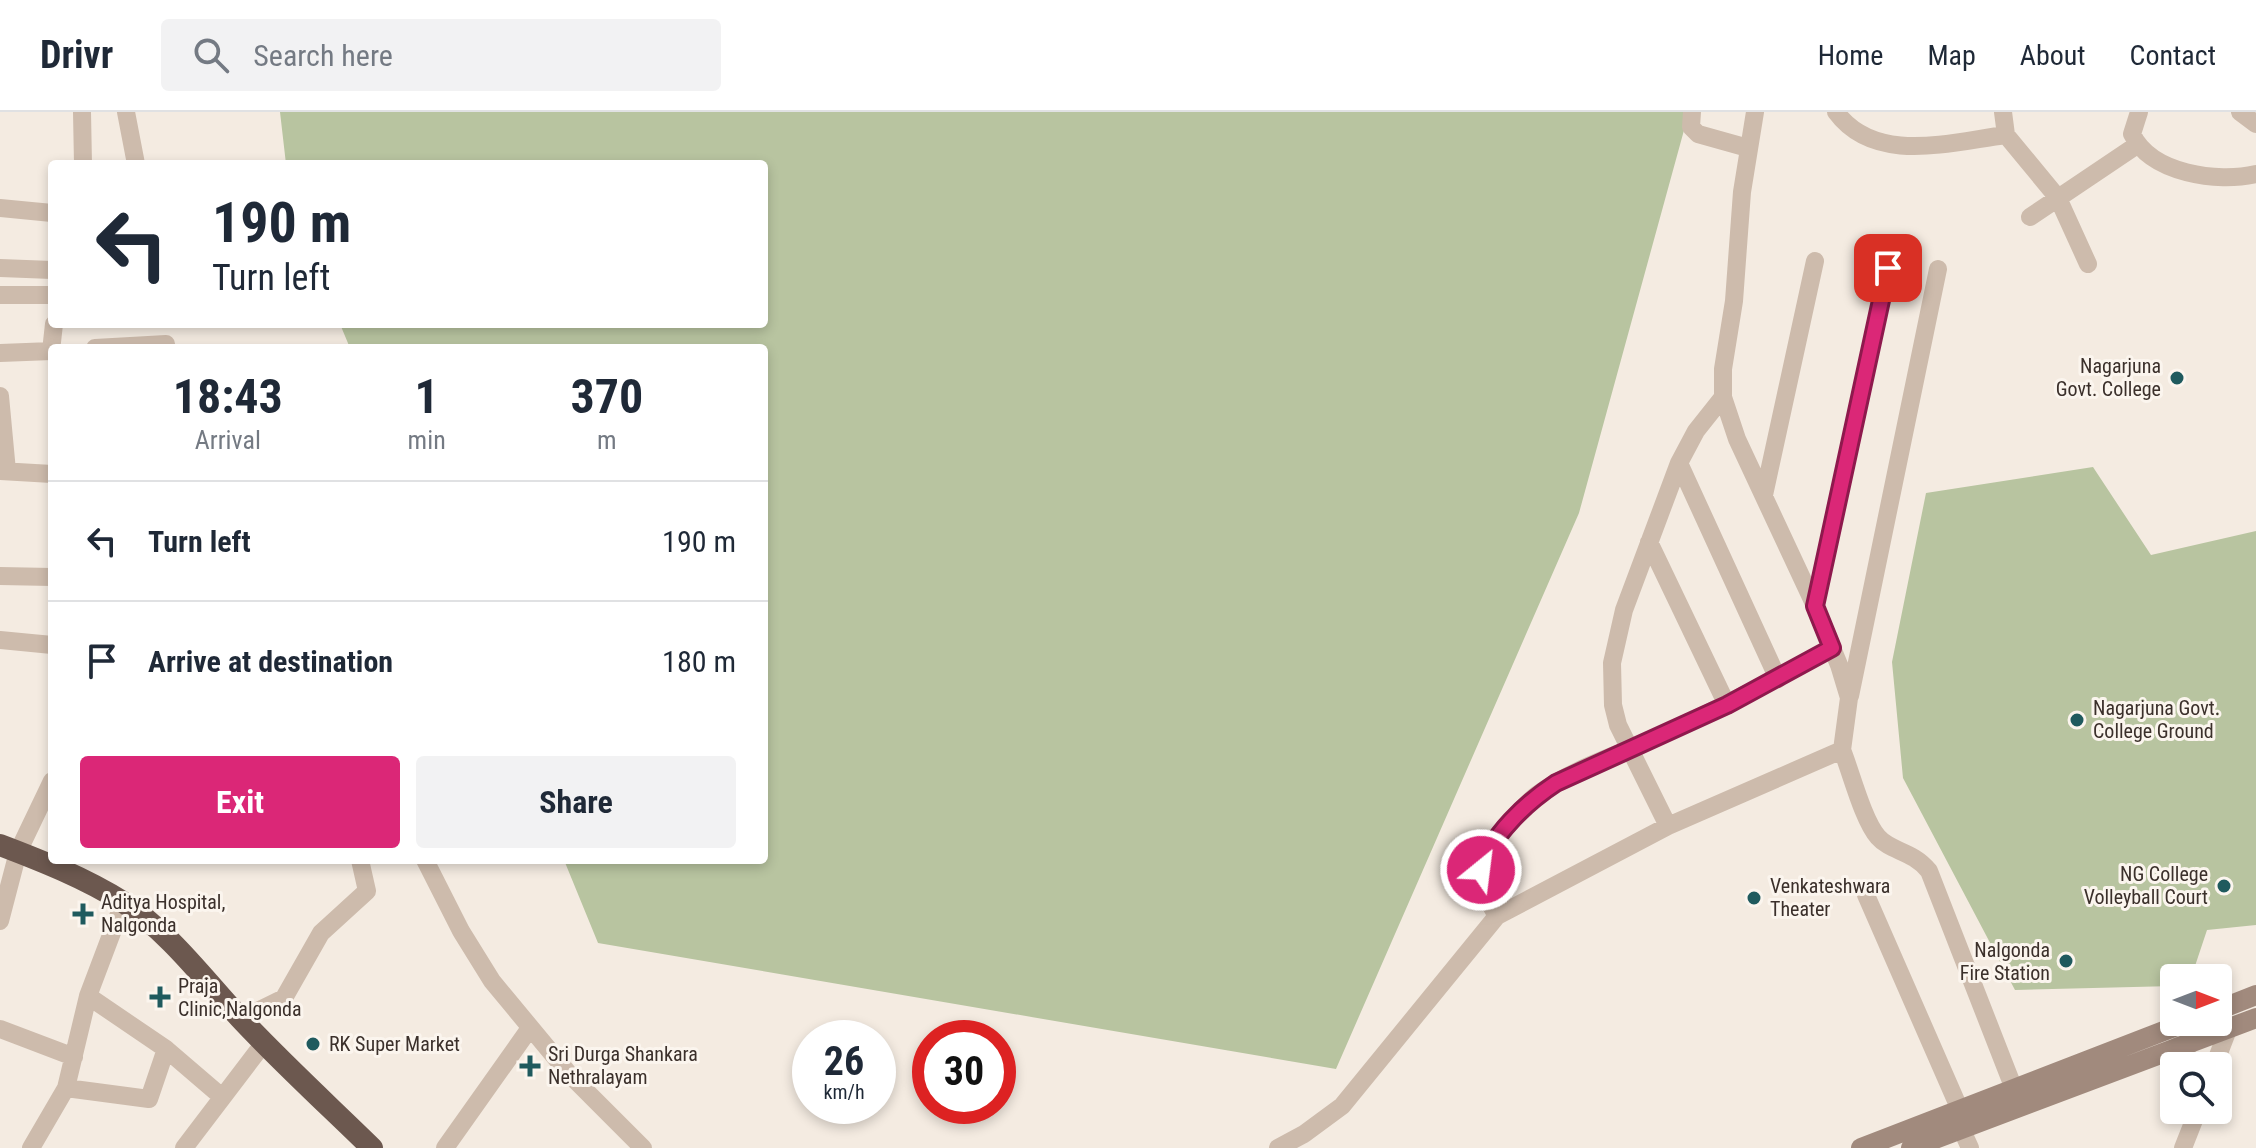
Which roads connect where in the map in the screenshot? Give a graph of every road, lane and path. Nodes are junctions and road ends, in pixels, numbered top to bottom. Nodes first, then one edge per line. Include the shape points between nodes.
1 (82, 112) edge
2 (126, 112) edge
3 (1692, 112) edge
4 (1755, 112) edge
5 (1836, 112) edge
6 (2003, 112) edge
7 (2139, 112) edge
8 (2240, 112) edge
9 (2256, 124) edge
10 (2006, 135) junction
11 (2137, 145) junction
12 (1748, 148) junction
13 (83, 160) edge
14 (135, 160) edge
15 (2256, 174) edge
16 (2058, 198) junction
17 (0, 208) edge
18 (48, 213) edge
19 (2030, 217) dead end
20 (1815, 261) dead end
21 (2088, 264) dead end
22 (0, 268) edge
23 (1888, 268) dead end
24 (1938, 269) dead end
25 (48, 270) edge
26 (0, 295) edge
27 (48, 295) edge
28 (48, 351) edge
29 (0, 353) edge
30 (0, 396) edge
31 (1723, 397) junction
32 (1679, 463) junction
33 (4, 471) edge
34 (48, 474) edge
35 (1764, 495) junction
36 (1649, 542) junction
37 (0, 576) edge
38 (48, 577) edge
39 (1815, 606) junction
40 (0, 640) edge
41 (48, 645) edge
42 (1832, 648) junction
43 (1778, 679) junction
44 (1849, 698) junction
45 (1727, 705) junction
46 (1628, 750) junction
47 (1842, 750) junction
48 (48, 788) edge
49 (1668, 826) junction
50 (8, 855) edge
51 (361, 864) edge
52 (427, 864) edge
53 (1866, 895) dead end
54 (119, 914) junction
55 (1497, 916) junction
56 (0, 921) edge
57 (2256, 995) edge
58 (88, 996) junction
59 (2232, 1012) edge
60 (2232, 1018) edge
61 (2256, 1018) edge
62 (241, 1019) junction
63 (530, 1028) junction
64 (0, 1029) edge
65 (2160, 1032) edge
66 (2194, 1036) edge
67 (2178, 1046) junction
68 (166, 1049) junction
69 (257, 1052) junction
70 (2184, 1052) edge
71 (74, 1057) junction
72 (66, 1088) junction
73 (2014, 1089) junction
74 (222, 1097) junction
75 (1961, 1119) junction
76 (2192, 1124) edge
77 (31, 1148) edge
78 (184, 1148) edge
79 (356, 1148) edge
80 (372, 1148) edge
81 (445, 1148) edge
82 (643, 1148) edge
83 (1278, 1148) edge
84 (1861, 1148) edge
85 (1911, 1148) edge
86 (1970, 1148) edge
87 (2183, 1148) edge

1 - 13 street
2 - 14 street
3 - 12 street via 1691,127 1698,134
4 - 12 street
5 - 10 street via 1862,137 1888,146
6 - 10 street
7 - 11 street via 2132,134
8 - 9 street
10 - 16 street
11 - 15 street via 2174,170 2236,178
11 - 16 street
12 - 31 street
16 - 19 street
16 - 21 street
17 - 18 street
20 - 35 street
22 - 25 street
23 - 39 street
24 - 44 street
26 - 27 street
28 - 29 street
30 - 33 street
31 - 32 street
31 - 35 street
32 - 36 street
32 - 43 street
33 - 34 street
35 - 39 street
36 - 45 street
36 - 46 street via 1624,610 1612,663 1613,705
37 - 38 street
39 - 42 street
40 - 41 street
42 - 43 street
42 - 44 street
43 - 45 street
44 - 47 street
45 - 46 street
46 - 49 street
46 - 55 street via 1535,796 1497,840 1483,862 1481,880
47 - 49 street
47 - 73 street via 1878,837 1918,858 1929,871
48 - 50 street
49 - 55 street
50 - 54 highway
50 - 56 street
50 - 62 highway via 84,880 144,918
51 - 62 street via 367,891 321,933 284,998
52 - 63 street via 492,981
53 - 75 street
54 - 58 street
54 - 69 highway via 184,972
55 - 83 street via 1342,1106
57 - 59 main road
58 - 68 street
58 - 71 street
60 - 61 main road
62 - 80 highway
63 - 81 street
63 - 82 street
64 - 71 street
65 - 73 main road
66 - 67 main road
67 - 70 street
67 - 75 main road
68 - 72 street via 149,1099
68 - 74 street
69 - 74 street
69 - 79 highway
71 - 72 street
72 - 77 street
73 - 75 main road
74 - 78 street
75 - 84 main road
75 - 85 main road
75 - 86 street
76 - 87 street

